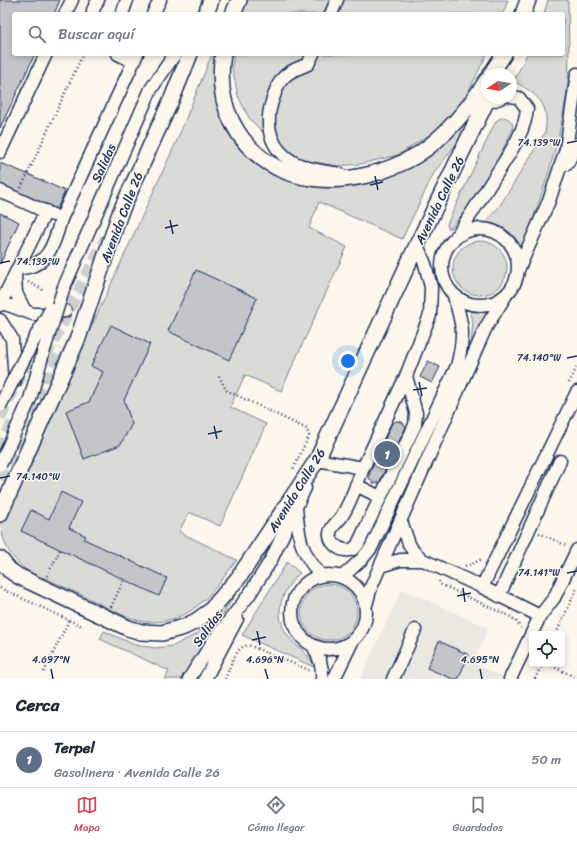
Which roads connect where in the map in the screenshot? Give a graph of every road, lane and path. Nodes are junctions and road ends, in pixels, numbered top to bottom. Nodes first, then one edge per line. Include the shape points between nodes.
1 (72, 0) edge
2 (98, 0) edge
3 (128, 0) edge
4 (160, 0) edge
5 (239, 0) edge
6 (337, 0) edge
7 (528, 0) edge
8 (210, 4) edge
9 (66, 12) edge
10 (93, 12) edge
11 (123, 12) edge
12 (154, 12) edge
13 (204, 12) edge
14 (234, 12) edge
15 (332, 12) edge
16 (524, 12) edge
17 (45, 56) edge
18 (82, 56) edge
19 (174, 56) edge
20 (189, 56) edge
21 (223, 56) edge
22 (312, 56) edge
23 (504, 56) edge
24 (504, 56) edge
25 (136, 58) edge
26 (495, 68) edge
27 (500, 68) edge
28 (577, 74) edge
29 (481, 90) edge
30 (517, 98) edge
31 (489, 104) edge
32 (577, 144) edge
33 (0, 152) edge
34 (358, 177) junction
35 (0, 191) edge
36 (18, 194) dead end
37 (549, 201) junction
38 (46, 211) junction
39 (61, 218) junction
40 (455, 238) junction
41 (417, 245) junction
42 (517, 271) junction
43 (18, 274) junction
44 (64, 287) junction
45 (45, 291) dead end
46 (506, 295) junction
47 (454, 296) junction
48 (0, 303) edge
49 (25, 311) junction
50 (65, 311) dead end
51 (0, 320) edge
52 (577, 367) edge
53 (220, 376) dead end
54 (406, 376) junction
55 (16, 384) dead end
56 (574, 392) edge
57 (0, 406) edge
58 (317, 460) junction
59 (560, 461) dead end
60 (0, 465) edge
61 (363, 468) junction
62 (290, 475) dead end
63 (356, 485) junction
64 (380, 497) junction
65 (296, 507) junction
66 (0, 514) edge
67 (401, 521) junction
68 (60, 550) dead end
69 (577, 550) edge
70 (484, 558) dead end
71 (0, 559) edge
72 (426, 562) junction
73 (380, 566) junction
74 (462, 566) dead end
75 (444, 570) junction
76 (322, 576) junction
77 (342, 577) junction
78 (124, 579) dead end
79 (46, 580) dead end
80 (482, 587) junction
81 (0, 588) edge
82 (577, 588) edge
83 (249, 595) junction
84 (499, 596) junction
85 (366, 605) junction
86 (109, 611) dead end
87 (540, 616) junction
88 (70, 620) junction
89 (82, 626) dead end
90 (415, 630) dead end
91 (557, 631) edge
92 (522, 632) dead end
93 (352, 642) junction
94 (314, 646) junction
95 (541, 667) edge
96 (554, 667) edge
97 (309, 670) dead end
98 (44, 672) dead end
99 (577, 678) edge
100 (189, 679) edge
101 (205, 679) edge
102 (225, 679) edge
103 (322, 679) edge
104 (334, 679) edge
105 (392, 679) edge
106 (510, 679) edge
107 (535, 679) edge

1 - 9 street
2 - 10 street
3 - 11 street
4 - 12 street
5 - 14 main road
6 - 15 street
7 - 16 main road
8 - 13 street
17 - 33 street
18 - 36 path
19 - 44 street, Salidas via 152,88
20 - 66 main road, Avenida Calle 26 via 120,213 78,338
21 - 34 main road via 221,89 228,112 238,133 252,150 268,164 301,177
22 - 34 street via 308,64 284,76 278,85 268,115 272,138 287,158 300,165
23 - 26 main road
24 - 27 main road
25 - 39 street
28 - 37 street via 566,149
29 - 34 main road via 457,120 417,154 380,171
30 - 40 street via 527,109 524,125
31 - 41 main road, Avenida Calle 26
32 - 37 street
35 - 38 street
37 - 42 street
38 - 39 street
38 - 43 street
39 - 43 street via 55,239 43,260
40 - 42 street via 479,229 492,231 503,237 512,247 517,258
40 - 47 street via 442,260 446,286
41 - 54 street via 431,287 430,315
41 - 58 main road, Avenida Calle 26
42 - 46 street via 514,284
43 - 45 path
43 - 48 street
43 - 49 street via 16,293
44 - 57 street, Salidas, bridge
44 - 60 street, Salidas, bridge via 30,399
46 - 47 street via 486,305 464,302
46 - 67 street via 486,327
47 - 77 street via 463,338 457,366 371,548
48 - 49 street
49 - 50 street via 44,314
51 - 55 street via 12,339
52 - 56 path
53 - 62 path via 226,390 309,431
54 - 61 street
54 - 64 street via 416,413 414,425
56 - 80 street
58 - 61 street
58 - 65 street
58 - 71 main road, Avenida Calle 26 via 226,594 196,621 174,630 151,633 128,628 18,576
59 - 84 street
61 - 63 street
63 - 64 street
63 - 64 street via 342,515 330,532 333,544 342,550 351,550 358,544
65 - 76 street, Avenida Calle 26 via 302,548
65 - 83 street via 271,560
67 - 72 street via 409,544
67 - 73 street
68 - 79 path
69 - 87 street via 554,598
70 - 74 path
72 - 73 street via 400,560
72 - 75 street
73 - 85 street
75 - 80 street
75 - 92 path via 440,584 511,617 520,625
76 - 77 street
76 - 94 street via 302,587 292,608 297,630
77 - 85 street via 353,583
78 - 86 path
80 - 84 street
81 - 88 path
82 - 91 path
83 - 100 street, Salidas via 212,643
83 - 101 street
84 - 87 street
85 - 93 street via 364,625
87 - 106 street
88 - 89 path
88 - 98 path
90 - 105 street
93 - 94 street via 333,649
93 - 104 street
94 - 103 street via 320,659
95 - 107 path
96 - 99 path
97 - 102 path via 244,645 238,651

